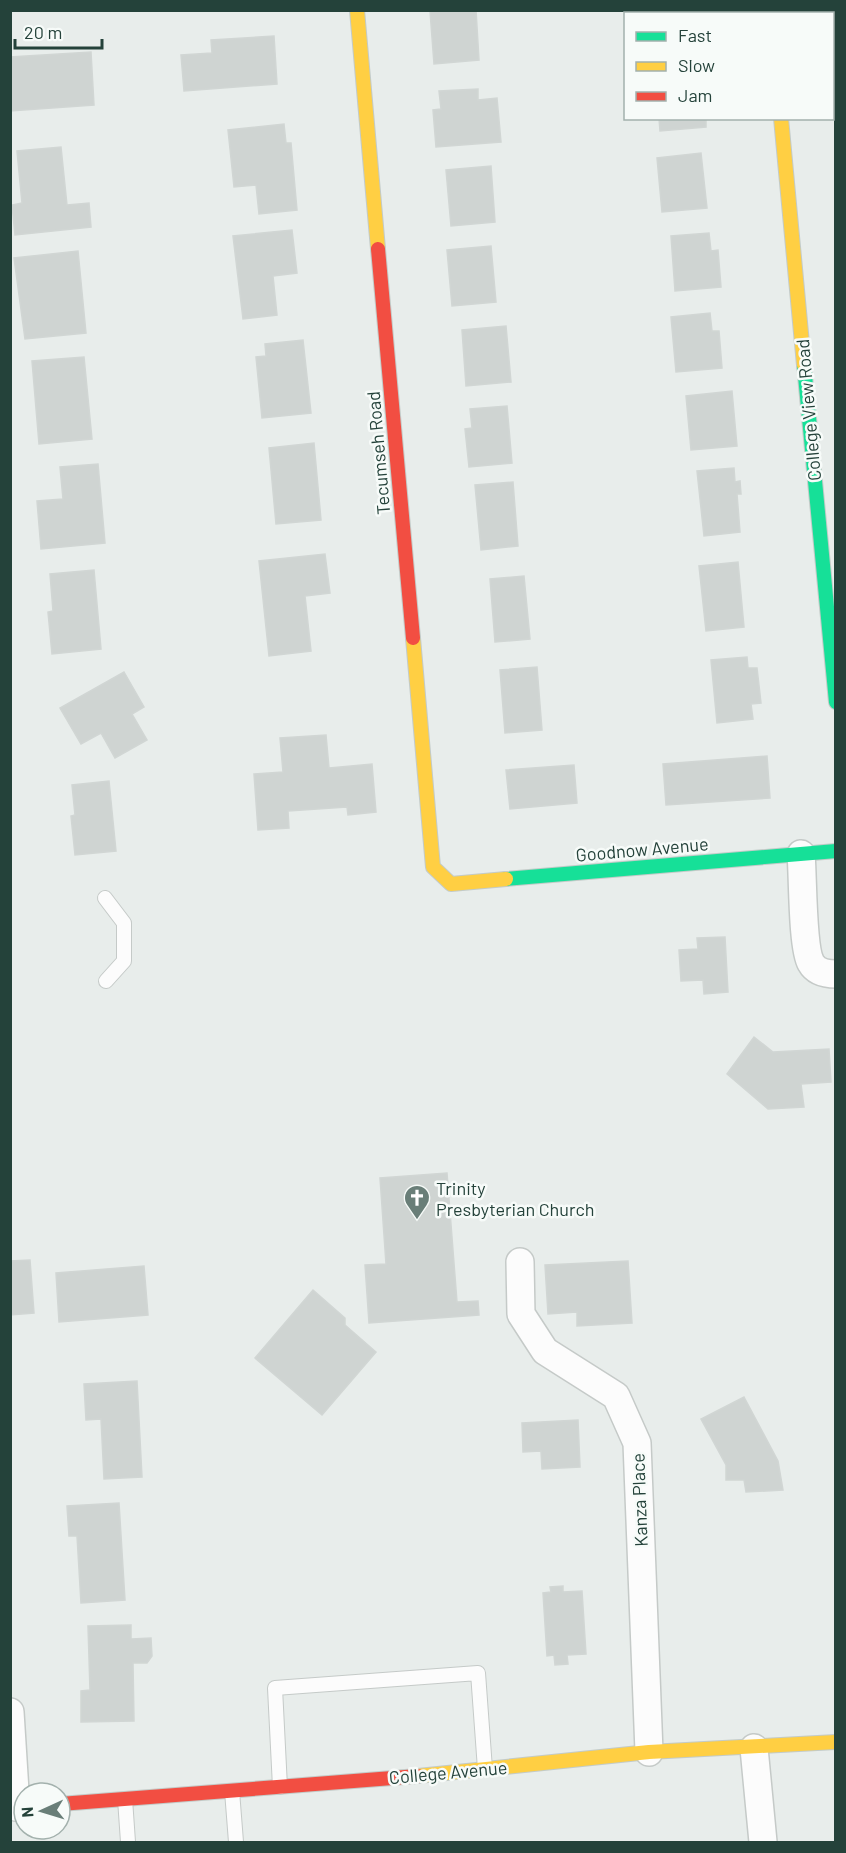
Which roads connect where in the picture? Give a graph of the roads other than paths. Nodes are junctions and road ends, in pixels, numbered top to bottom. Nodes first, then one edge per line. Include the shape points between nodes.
1 (357, 10) edge
2 (781, 120) edge
3 (836, 702) edge
4 (836, 851) edge
5 (801, 854) junction
6 (451, 884) joint
7 (105, 898) dead end
8 (836, 974) edge
9 (106, 981) dead end
10 (520, 1262) dead end
11 (10, 1712) edge
12 (836, 1742) edge
13 (754, 1748) junction
14 (649, 1752) junction
15 (485, 1769) junction
16 (15, 1781) edge
17 (280, 1787) junction
18 (232, 1791) junction
19 (125, 1799) junction
20 (72, 1803) edge
21 (128, 1842) edge
22 (236, 1842) edge
23 (763, 1842) edge

1 - 6 street, Tecumseh Road via 433,867
2 - 3 street, College View Road
4 - 5 street, Goodnow Avenue
5 - 6 street, Goodnow Avenue
5 - 8 street via 807,955 816,969
7 - 9 lane via 124,923 124,961
10 - 14 street, Kanza Place via 521,1314 545,1351 616,1396 637,1443
11 - 16 street
12 - 13 street, College Avenue
13 - 14 street, College Avenue
13 - 23 street
14 - 15 street, College Avenue
15 - 17 street, College Avenue
15 - 17 lane via 478,1673 275,1688
17 - 18 street, College Avenue
18 - 19 street, College Avenue
18 - 22 lane
19 - 20 street, College Avenue
19 - 21 lane

